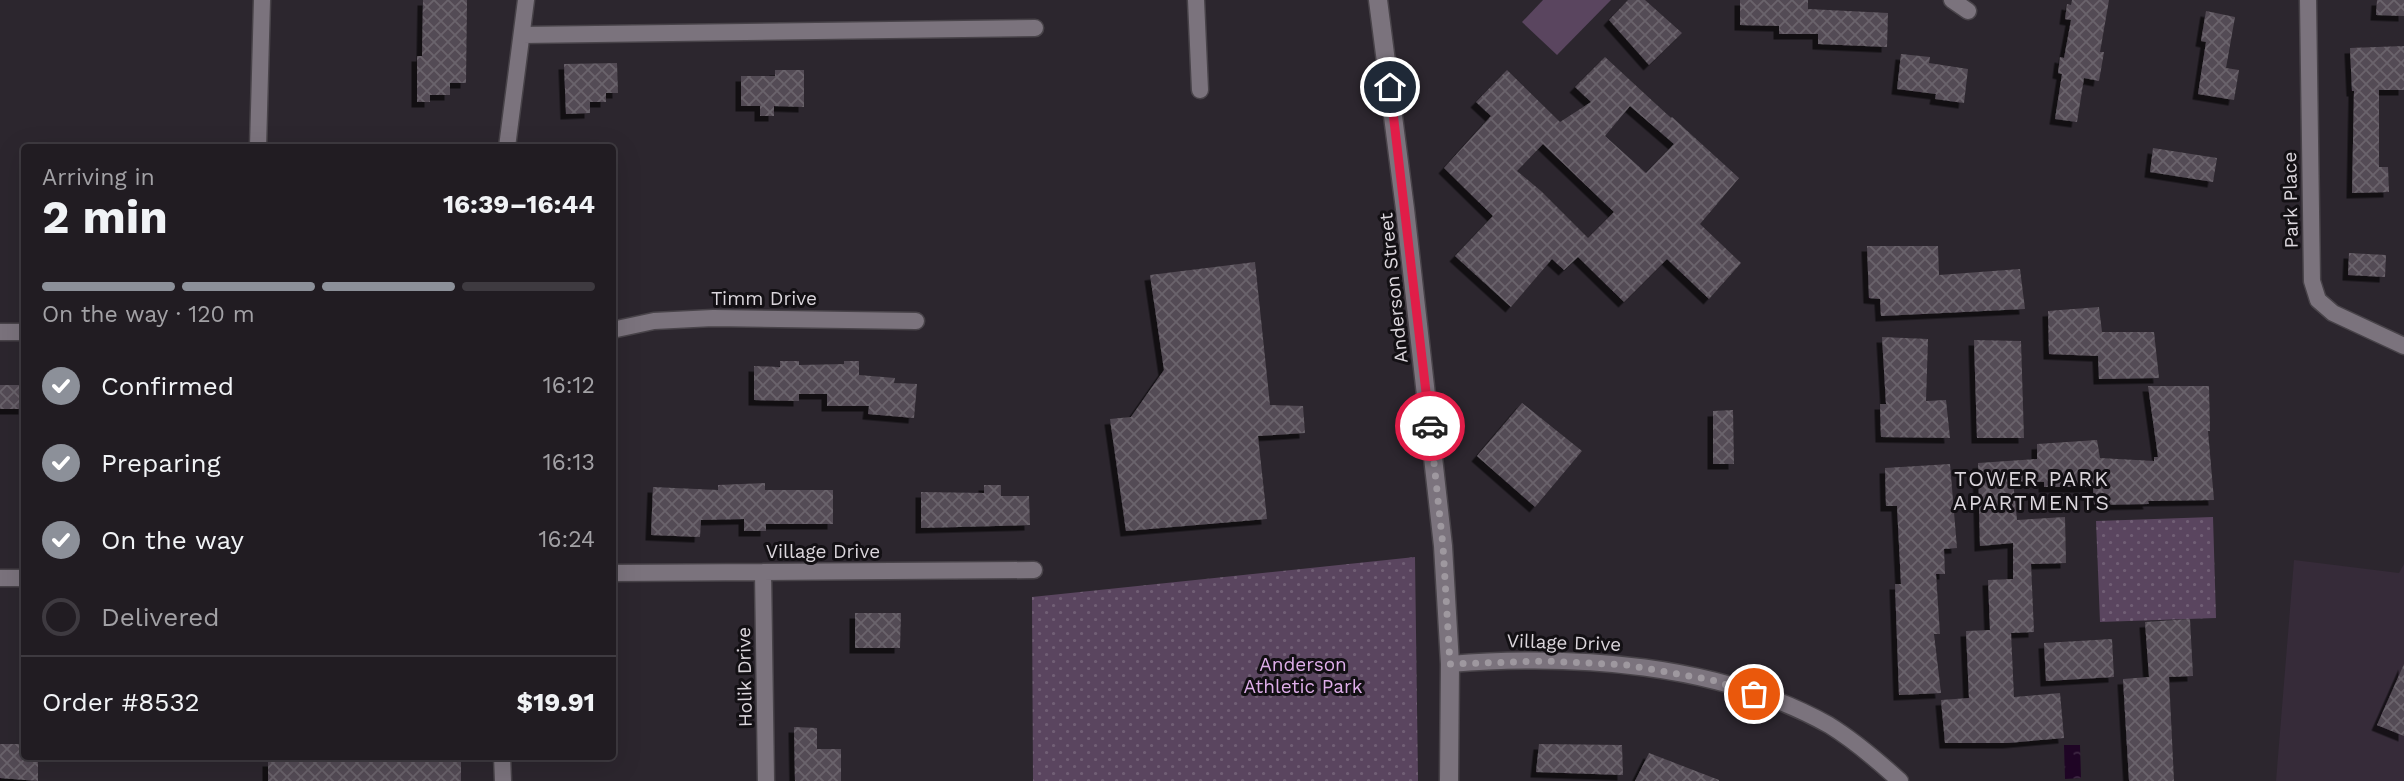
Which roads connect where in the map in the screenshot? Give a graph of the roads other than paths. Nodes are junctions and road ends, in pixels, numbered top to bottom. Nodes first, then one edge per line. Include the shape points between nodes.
1 (262, 0) edge
2 (526, 0) edge
3 (1196, 0) edge
4 (1378, 0) edge
5 (1952, 0) edge
6 (2308, 0) edge
7 (1968, 11) dead end
8 (1035, 28) dead end
9 (522, 36) junction
10 (1200, 90) dead end
11 (258, 144) edge
12 (507, 144) edge
13 (916, 321) dead end
14 (616, 329) edge
15 (0, 332) edge
16 (21, 332) edge
17 (2404, 346) edge
18 (1034, 570) dead end
19 (763, 572) junction
20 (616, 573) edge
21 (0, 578) edge
22 (21, 578) edge
23 (1450, 664) junction
24 (502, 760) edge
25 (503, 781) edge
26 (766, 781) edge
27 (1449, 781) edge
28 (1900, 781) edge

1 - 11 street
2 - 9 street
3 - 10 street
4 - 23 street, Anderson Street via 1443,546
5 - 7 street
6 - 17 street, Park Place via 2312,281 2318,300 2333,313
8 - 9 street
9 - 12 street
13 - 14 street, Timm Drive via 713,318 654,321
15 - 16 street
18 - 19 street, Village Drive
19 - 20 street, Village Drive
19 - 26 street, Holik Drive
21 - 22 street
23 - 27 street, Anderson Street
23 - 28 street, Village Drive via 1546,661 1627,665 1712,680 1828,725 1865,749
24 - 25 street

